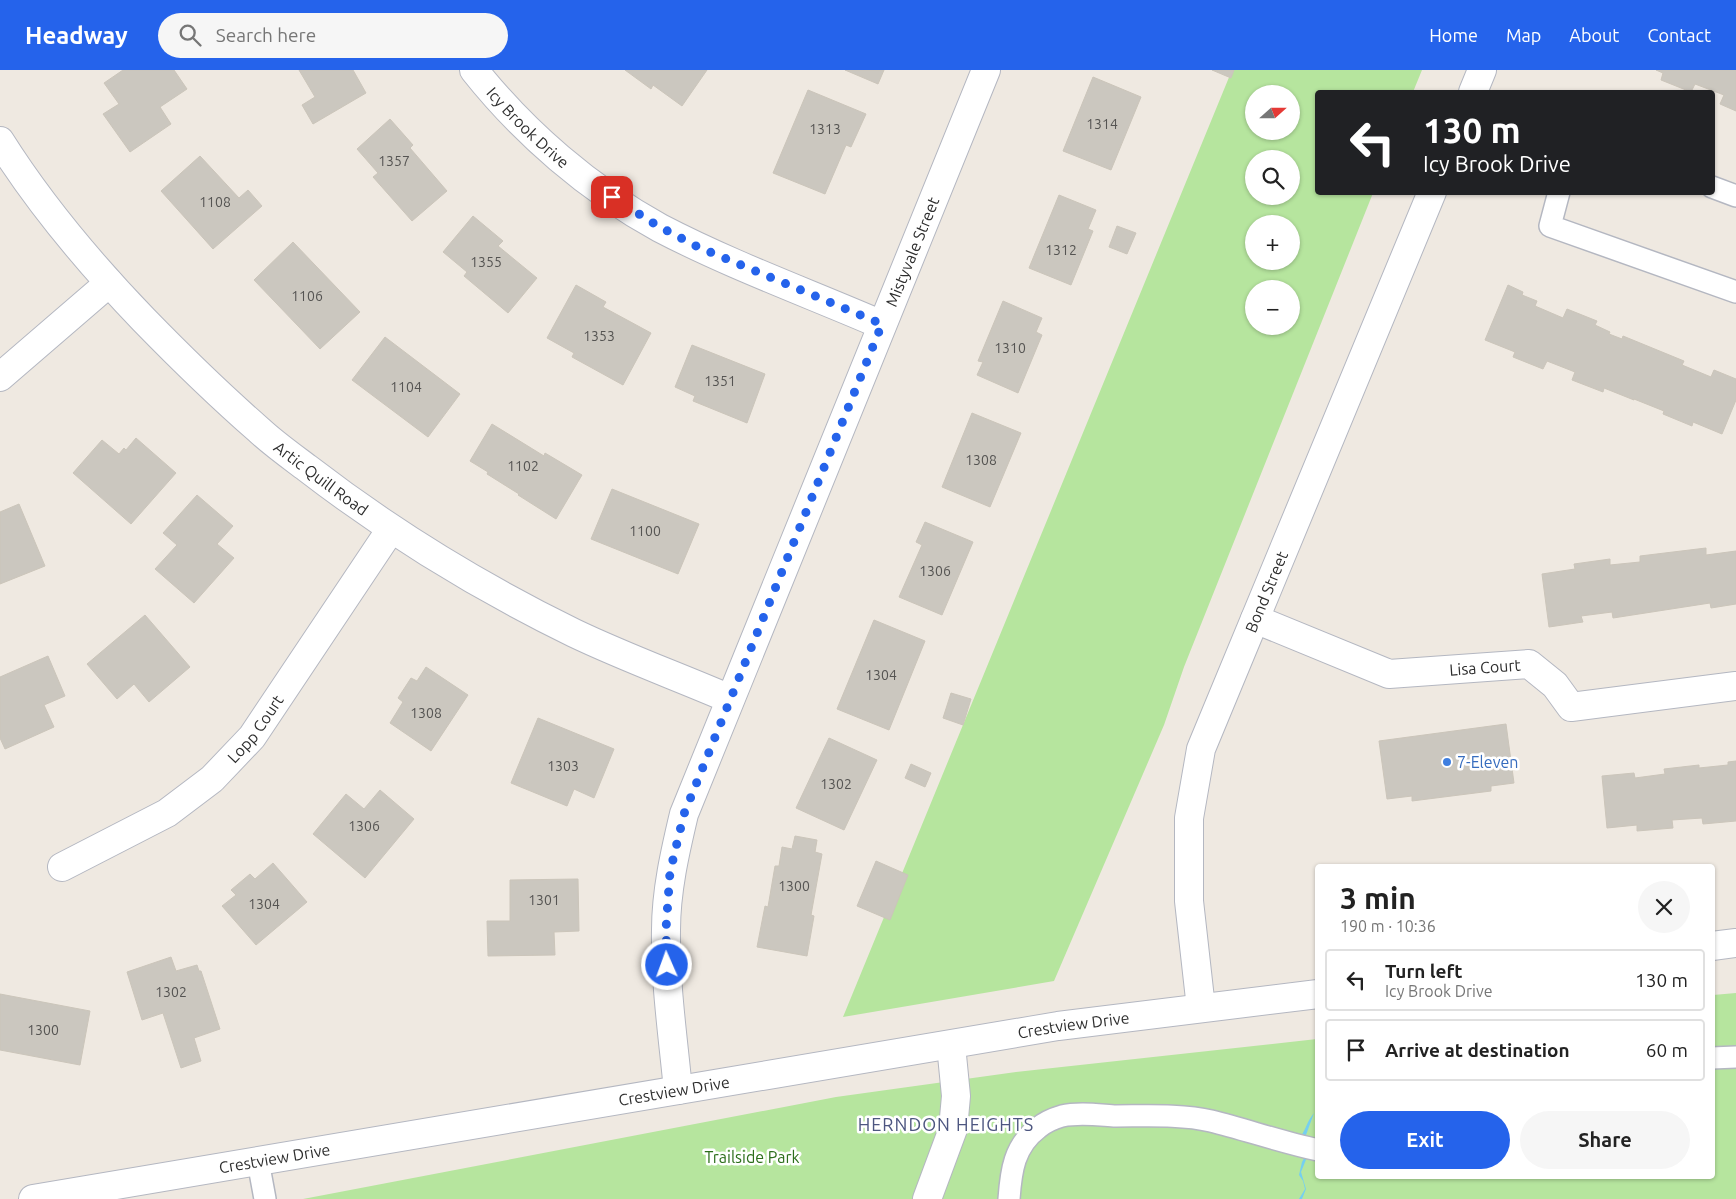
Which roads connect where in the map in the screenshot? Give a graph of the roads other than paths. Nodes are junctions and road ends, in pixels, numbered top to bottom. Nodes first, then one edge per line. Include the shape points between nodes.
1 (474, 70) edge
2 (986, 70) edge
3 (1482, 70) edge
4 (1474, 90) edge
5 (0, 141) edge
6 (1715, 187) edge
7 (1431, 195) edge
8 (1558, 195) edge
9 (1736, 196) edge
10 (109, 283) junction
11 (1736, 292) edge
12 (882, 324) junction
13 (0, 377) edge
14 (391, 529) junction
15 (1255, 619) junction
16 (1736, 686) edge
17 (730, 699) junction
18 (62, 868) dead end
19 (1736, 943) edge
20 (1715, 946) edge
21 (1315, 994) edge
22 (1202, 1008) junction
23 (951, 1045) junction
24 (1736, 1057) edge
25 (1715, 1058) edge
26 (678, 1090) junction
27 (1315, 1149) edge
28 (258, 1161) junction
29 (33, 1199) edge
30 (265, 1199) edge
31 (926, 1199) edge
32 (1009, 1199) edge

1 - 12 street, Icy Brook Drive via 541,143 596,188 698,247
2 - 12 street, Mistyvale Street
3 - 4 street
5 - 10 street, Artic Quill Road via 72,240
6 - 9 lane
7 - 15 street, Bond Street
8 - 11 lane via 1550,226
10 - 13 street
10 - 14 street, Artic Quill Road via 182,360 260,432
12 - 17 street, Mistyvale Street
14 - 17 street, Artic Quill Road via 453,568 575,633
14 - 18 street, Lopp Court via 252,737 212,779 167,813
15 - 16 street, Lisa Court via 1389,674 1529,664 1555,685 1571,707
15 - 22 street, Bond Street via 1201,749 1189,818 1189,901
17 - 26 street, Mistyvale Street via 684,814 670,872 667,982
19 - 20 street
21 - 22 street, Crestview Drive
22 - 23 street, Crestview Drive via 1058,1026
23 - 26 street, Crestview Drive
23 - 31 street via 956,1096 953,1129
24 - 25 lane
26 - 28 street, Crestview Drive
27 - 32 lane via 1209,1120 1062,1116 1040,1126 1019,1150 1014,1160
28 - 29 street, Crestview Drive
28 - 30 lane

